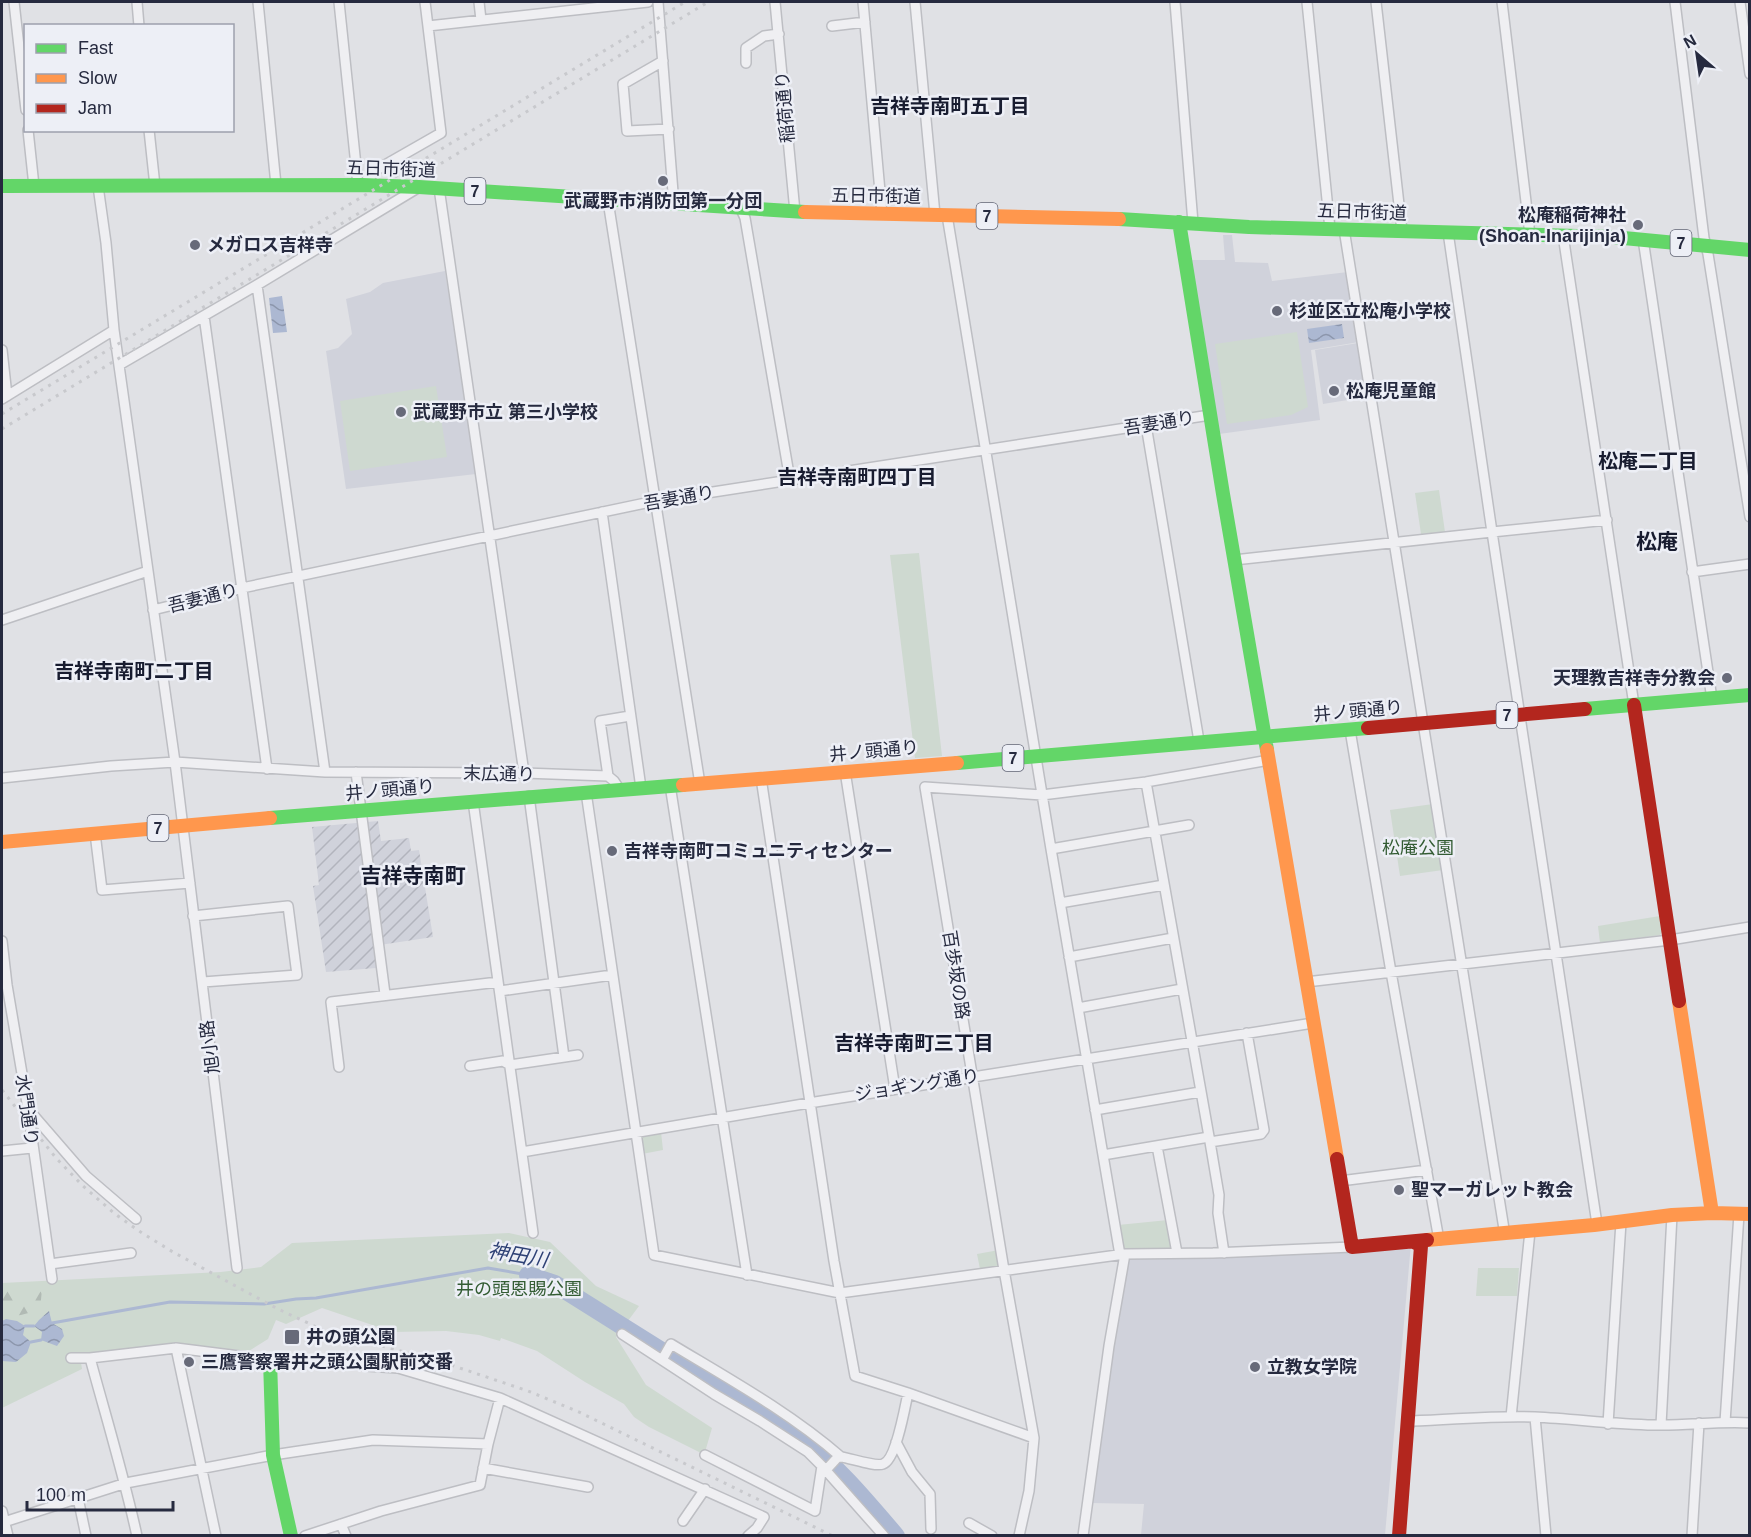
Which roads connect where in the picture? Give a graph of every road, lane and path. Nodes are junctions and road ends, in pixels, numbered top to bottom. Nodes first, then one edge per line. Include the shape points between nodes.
1 (14, 2) edge
2 (136, 2) edge
3 (258, 2) edge
4 (339, 2) edge
5 (425, 2) edge
6 (479, 2) edge
7 (538, 2) edge
8 (648, 2) edge
9 (658, 2) edge
10 (775, 2) edge
11 (863, 2) edge
12 (915, 2) edge
13 (1175, 2) edge
14 (1307, 2) edge
15 (1376, 2) edge
16 (1502, 2) edge
17 (1675, 2) edge
18 (1740, 2) edge
19 (539, 13) junction
20 (481, 20) junction
21 (865, 22) junction
22 (139, 24) edge
23 (428, 26) junction
24 (832, 26) dead end
25 (779, 34) junction
26 (663, 61) junction
27 (746, 63) dead end
28 (1749, 72) edge
29 (24, 92) edge
30 (669, 129) junction
31 (28, 132) edge
32 (149, 132) edge
33 (276, 185) junction
34 (360, 185) junction
35 (2, 186) edge
36 (33, 186) junction
37 (98, 186) junction
38 (155, 186) junction
39 (419, 187) junction
40 (440, 189) junction
41 (608, 201) junction
42 (674, 205) junction
43 (741, 208) junction
44 (795, 212) junction
45 (882, 214) junction
46 (941, 215) junction
47 (1186, 223) junction
48 (1330, 229) junction
49 (1344, 230) junction
50 (1402, 231) junction
51 (1448, 232) junction
52 (1530, 235) junction
53 (1563, 236) junction
54 (1643, 239) junction
55 (1706, 246) junction
56 (1749, 250) edge
57 (257, 285) junction
58 (204, 316) junction
59 (114, 330) junction
60 (2, 350) edge
61 (119, 364) junction
62 (4, 397) edge
63 (1210, 415) junction
64 (1146, 425) junction
65 (985, 449) junction
66 (790, 480) junction
67 (655, 501) junction
68 (602, 512) junction
69 (1749, 516) edge
70 (1607, 520) junction
71 (1492, 532) junction
72 (491, 536) junction
73 (1394, 543) junction
74 (1234, 560) junction
75 (1749, 564) edge
76 (148, 571) junction
77 (1692, 572) junction
78 (297, 577) junction
79 (242, 588) junction
80 (153, 610) junction
81 (2, 620) edge
82 (1749, 695) edge
83 (1712, 699) junction
84 (1634, 705) junction
85 (1520, 714) junction
86 (630, 716) junction
87 (1423, 723) junction
88 (1350, 730) junction
89 (1266, 736) junction
90 (1199, 741) junction
91 (1036, 756) junction
92 (1269, 760) junction
93 (175, 762) junction
94 (267, 769) junction
95 (845, 771) junction
96 (325, 772) junction
97 (356, 772) junction
98 (524, 773) junction
99 (608, 776) junction
100 (2, 778) edge
101 (761, 778) junction
102 (1146, 782) junction
103 (700, 784) junction
104 (670, 786) junction
105 (641, 788) junction
106 (620, 790) junction
107 (586, 792) junction
108 (1042, 795) junction
109 (529, 796) junction
110 (473, 801) junction
111 (361, 810) junction
112 (1190, 825) dead end
113 (183, 826) junction
114 (1155, 831) junction
115 (95, 833) junction
116 (2, 842) edge
117 (1051, 849) junction
118 (190, 883) junction
119 (1164, 885) junction
120 (1060, 903) junction
121 (193, 916) junction
122 (1749, 927) edge
123 (1173, 938) junction
124 (1670, 940) junction
125 (2, 941) edge
126 (1556, 954) junction
127 (1069, 957) junction
128 (1461, 964) junction
129 (1391, 972) junction
130 (612, 975) junction
131 (202, 982) junction
132 (1306, 982) junction
133 (554, 984) junction
134 (499, 987) junction
135 (1182, 989) junction
136 (385, 994) junction
137 (1078, 1008) junction
138 (1313, 1023) junction
139 (1247, 1033) junction
140 (1192, 1042) junction
141 (578, 1055) dead end
142 (564, 1057) junction
143 (1086, 1059) junction
144 (510, 1065) junction
145 (470, 1066) dead end
146 (339, 1067) dead end
147 (973, 1077) junction
148 (895, 1089) junction
149 (1200, 1092) junction
150 (809, 1102) junction
151 (28, 1109) junction
152 (1095, 1110) junction
153 (722, 1118) junction
154 (635, 1133) junction
155 (1210, 1140) junction
156 (1157, 1146) junction
157 (33, 1148) junction
158 (2, 1151) edge
159 (522, 1152) junction
160 (1102, 1155) junction
161 (1427, 1170) junction
162 (1340, 1180) junction
163 (1712, 1213) junction
164 (1744, 1214) edge
165 (1672, 1215) junction
166 (136, 1219) dead end
167 (1621, 1222) junction
168 (1597, 1224) junction
169 (1530, 1231) junction
170 (533, 1233) dead end
171 (1509, 1233) junction
172 (1439, 1240) junction
173 (1414, 1242) junction
174 (1352, 1247) junction
175 (131, 1253) dead end
176 (1178, 1253) junction
177 (1224, 1253) junction
178 (1123, 1254) junction
179 (50, 1264) junction
180 (237, 1268) dead end
181 (1004, 1270) junction
182 (747, 1275) junction
183 (52, 1279) dead end
184 (840, 1293) junction
185 (622, 1334) dead end
186 (176, 1348) junction
187 (664, 1356) junction
188 (71, 1358) dead end
189 (90, 1358) junction
190 (270, 1359) junction
191 (908, 1393) junction
192 (500, 1398) junction
193 (1511, 1417) junction
194 (1535, 1417) junction
195 (1725, 1422) junction
196 (1699, 1423) junction
197 (1749, 1423) edge
198 (1608, 1424) junction
199 (1661, 1425) junction
200 (1408, 1426) junction
201 (1034, 1438) junction
202 (896, 1442) junction
203 (488, 1444) junction
204 (273, 1455) junction
205 (705, 1455) dead end
206 (839, 1457) junction
207 (202, 1468) junction
208 (483, 1468) junction
209 (824, 1468) junction
210 (126, 1483) junction
211 (588, 1487) dead end
212 (705, 1489) junction
213 (78, 1498) junction
214 (2, 1511) edge
215 (682, 1521) dead end
216 (4, 1522) junction
217 (969, 1523) dead end
218 (341, 1524) junction
219 (931, 1530) dead end
220 (8, 1536) edge
221 (86, 1536) edge
222 (137, 1536) edge
223 (216, 1536) edge
224 (291, 1536) edge
225 (304, 1536) edge
226 (346, 1536) edge
227 (748, 1536) edge
228 (884, 1536) edge
229 (992, 1536) edge
230 (1019, 1536) edge
231 (1083, 1536) edge
232 (1399, 1536) edge
233 (1546, 1536) edge
234 (1692, 1536) edge

1 - 29 street
2 - 22 street
3 - 33 street
4 - 34 street
5 - 23 street
6 - 20 street
7 - 19 street
8 - 19 street
9 - 26 street
10 - 25 street, 稲荷通り
11 - 21 street
12 - 46 street
13 - 47 street
14 - 48 street
15 - 50 street
16 - 52 street
17 - 55 street
18 - 28 street
19 - 20 street
20 - 23 street
21 - 24 street
21 - 45 street
23 - 34 street via 441,133 378,169
25 - 27 street via 764,36 746,48
25 - 44 street, 稲荷通り
26 - 30 street
26 - 30 street via 623,84 627,131
30 - 42 street
31 - 36 street
32 - 38 street
33 - 34 main road, 五日市街道 / 7
33 - 38 main road, 五日市街道 / 7
34 - 39 main road, 五日市街道 / 7
35 - 36 main road, 五日市街道 / 7
36 - 37 main road, 五日市街道 / 7
37 - 38 main road, 五日市街道 / 7
37 - 59 street, 旭小路
39 - 40 main road, 五日市街道 / 7
39 - 57 street
40 - 41 main road, 五日市街道 / 7
40 - 72 street
41 - 42 main road, 五日市街道 / 7
41 - 67 street
42 - 43 main road, 五日市街道 / 7
43 - 44 main road, 五日市街道 / 7
43 - 66 street
44 - 45 main road, 五日市街道 / 7
45 - 46 main road, 五日市街道 / 7
46 - 47 main road, 五日市街道 / 7
46 - 65 street
47 - 48 main road, 五日市街道 / 7
47 - 63 main road
48 - 49 main road, 五日市街道 / 7
49 - 50 main road, 五日市街道 / 7
49 - 73 street
50 - 51 main road, 五日市街道 / 7
51 - 52 main road, 五日市街道 / 7
51 - 71 street
52 - 53 main road, 五日市街道 / 7
53 - 54 main road, 五日市街道 / 7
53 - 70 street
54 - 55 main road, 五日市街道 / 7
54 - 77 street
55 - 56 main road, 五日市街道 / 7
55 - 69 street
57 - 58 street
57 - 78 street
58 - 61 street
58 - 79 street
59 - 61 street, 旭小路
59 - 62 street
60 - 62 street
61 - 76 street, 旭小路
63 - 64 street, 吾妻通り
63 - 74 main road
64 - 65 street, 吾妻通り
64 - 90 street
65 - 66 street, 吾妻通り
65 - 91 street
66 - 67 street, 吾妻通り
67 - 68 street, 吾妻通り
67 - 103 street
68 - 72 street, 吾妻通り
68 - 86 street
70 - 71 street
70 - 84 street
71 - 73 street
71 - 85 street
72 - 78 street, 吾妻通り
72 - 98 street
73 - 74 street
73 - 87 street
74 - 89 main road
75 - 77 street
76 - 80 street, 旭小路
76 - 81 street
77 - 83 street
78 - 79 street, 吾妻通り
78 - 96 street
79 - 80 street, 吾妻通り
79 - 94 street
80 - 93 street, 旭小路
82 - 83 main road, 井ノ頭通り / 7
83 - 84 main road, 井ノ頭通り / 7
84 - 85 main road, 井ノ頭通り / 7
84 - 124 main road
85 - 87 main road, 井ノ頭通り / 7
85 - 126 street
86 - 99 street via 600,721
86 - 105 street
87 - 88 main road, 井ノ頭通り / 7
87 - 128 street
88 - 89 main road, 井ノ頭通り / 7
88 - 129 street
89 - 90 main road, 井ノ頭通り / 7
89 - 92 main road
90 - 91 main road, 井ノ頭通り / 7
91 - 95 main road, 井ノ頭通り / 7
91 - 108 street
92 - 102 street
92 - 132 main road
93 - 94 street, 末広通り
93 - 100 street
93 - 113 street, 旭小路
94 - 96 street, 末広通り
95 - 101 main road, 井ノ頭通り / 7
95 - 148 street
96 - 97 street, 末広通り
97 - 98 street, 末広通り
97 - 111 street
98 - 99 street, 末広通り
99 - 106 street
101 - 103 main road, 井ノ頭通り / 7
101 - 150 street
102 - 108 street
102 - 114 street
103 - 104 main road, 井ノ頭通り / 7
104 - 105 main road, 井ノ頭通り / 7
104 - 153 street
105 - 106 main road, 井ノ頭通り / 7
106 - 107 main road, 井ノ頭通り / 7
107 - 109 main road, 井ノ頭通り / 7
107 - 130 street
108 - 117 street
108 - 147 street, 百歩坂の路 via 925,787
109 - 110 main road, 井ノ頭通り / 7
109 - 133 street
110 - 111 main road, 井ノ頭通り / 7
110 - 134 street
111 - 113 main road, 井ノ頭通り / 7
111 - 136 street
112 - 114 street
113 - 115 main road, 井ノ頭通り / 7
113 - 118 street, 旭小路
114 - 117 street
114 - 119 street
115 - 116 main road, 井ノ頭通り / 7
115 - 118 street via 102,890
117 - 120 street
118 - 121 street, 旭小路
119 - 120 street
119 - 123 street
120 - 127 street
121 - 131 street, 旭小路
121 - 131 street via 288,906 297,975
122 - 124 street
123 - 127 street
123 - 135 street
124 - 126 street
124 - 163 main road
125 - 151 street, 水門通り
126 - 128 street
126 - 168 street
127 - 137 street
128 - 129 street
128 - 171 street via 1504,1229
129 - 132 street
129 - 161 street
130 - 133 street
130 - 154 street
131 - 180 street, 旭小路
132 - 138 main road
133 - 134 street
133 - 142 street
134 - 136 street
134 - 144 street
135 - 137 street
135 - 140 street
136 - 146 street via 331,1002
137 - 143 street
138 - 139 street, ジョギング通り
138 - 162 main road
139 - 140 street, ジョギング通り
139 - 155 street via 1264,1130 1261,1134
140 - 143 street, ジョギング通り
140 - 149 street
141 - 142 street
142 - 144 street
143 - 147 street, ジョギング通り
143 - 152 street
144 - 145 street via 503,1061
144 - 159 street
147 - 148 street, ジョギング通り
147 - 181 street, 百歩坂の路
148 - 150 street, ジョギング通り
149 - 152 street
149 - 155 street
150 - 153 street, ジョギング通り
150 - 184 street
151 - 157 street, 水門通り
151 - 166 street via 86,1176
152 - 160 street
153 - 154 street, ジョギング通り
153 - 182 street
154 - 159 street, ジョギング通り
154 - 182 street via 654,1255
155 - 156 street
155 - 177 street
156 - 160 street
156 - 176 street
157 - 158 street
157 - 179 street, 水門通り
159 - 170 street
160 - 178 street
161 - 162 street
161 - 172 street
162 - 174 main road
163 - 164 main road
163 - 165 main road
164 - 195 street
165 - 167 main road
165 - 199 street
167 - 168 main road
167 - 198 street
168 - 169 main road
169 - 171 main road
169 - 193 street
171 - 172 main road
172 - 173 main road
173 - 174 main road
173 - 200 main road via 1421,1246
174 - 177 street
175 - 179 street
176 - 177 street
176 - 178 street
178 - 181 street
178 - 231 street
179 - 183 street, 水門通り
181 - 184 street
181 - 201 street, 百歩坂の路
182 - 184 street
184 - 191 street via 855,1376
185 - 187 street
186 - 189 street
186 - 190 street
186 - 207 street
187 - 206 street via 671,1344 767,1403
187 - 209 street via 714,1394 808,1452
188 - 189 street
189 - 210 street
190 - 192 street via 398,1368
190 - 204 main road
191 - 201 street
191 - 202 street
192 - 203 street
192 - 212 street
193 - 194 street
193 - 200 street via 1412,1421
194 - 198 street
194 - 233 street
195 - 196 street
195 - 197 street
196 - 199 street
196 - 234 street
198 - 199 street
200 - 232 main road
201 - 230 street, 百歩坂の路 via 1029,1491
202 - 206 street via 890,1459 883,1464
202 - 219 street via 912,1473 930,1494
203 - 204 street via 373,1440
203 - 208 street
204 - 207 street
204 - 224 main road
205 - 209 street via 815,1511
206 - 209 street
207 - 210 street
207 - 223 street
208 - 211 street
208 - 218 street via 480,1485
209 - 228 street
210 - 213 street
210 - 222 street
212 - 215 street
212 - 227 street via 764,1517
213 - 216 street
213 - 221 street
214 - 216 street
216 - 220 street
217 - 229 street
218 - 225 street
218 - 226 street

